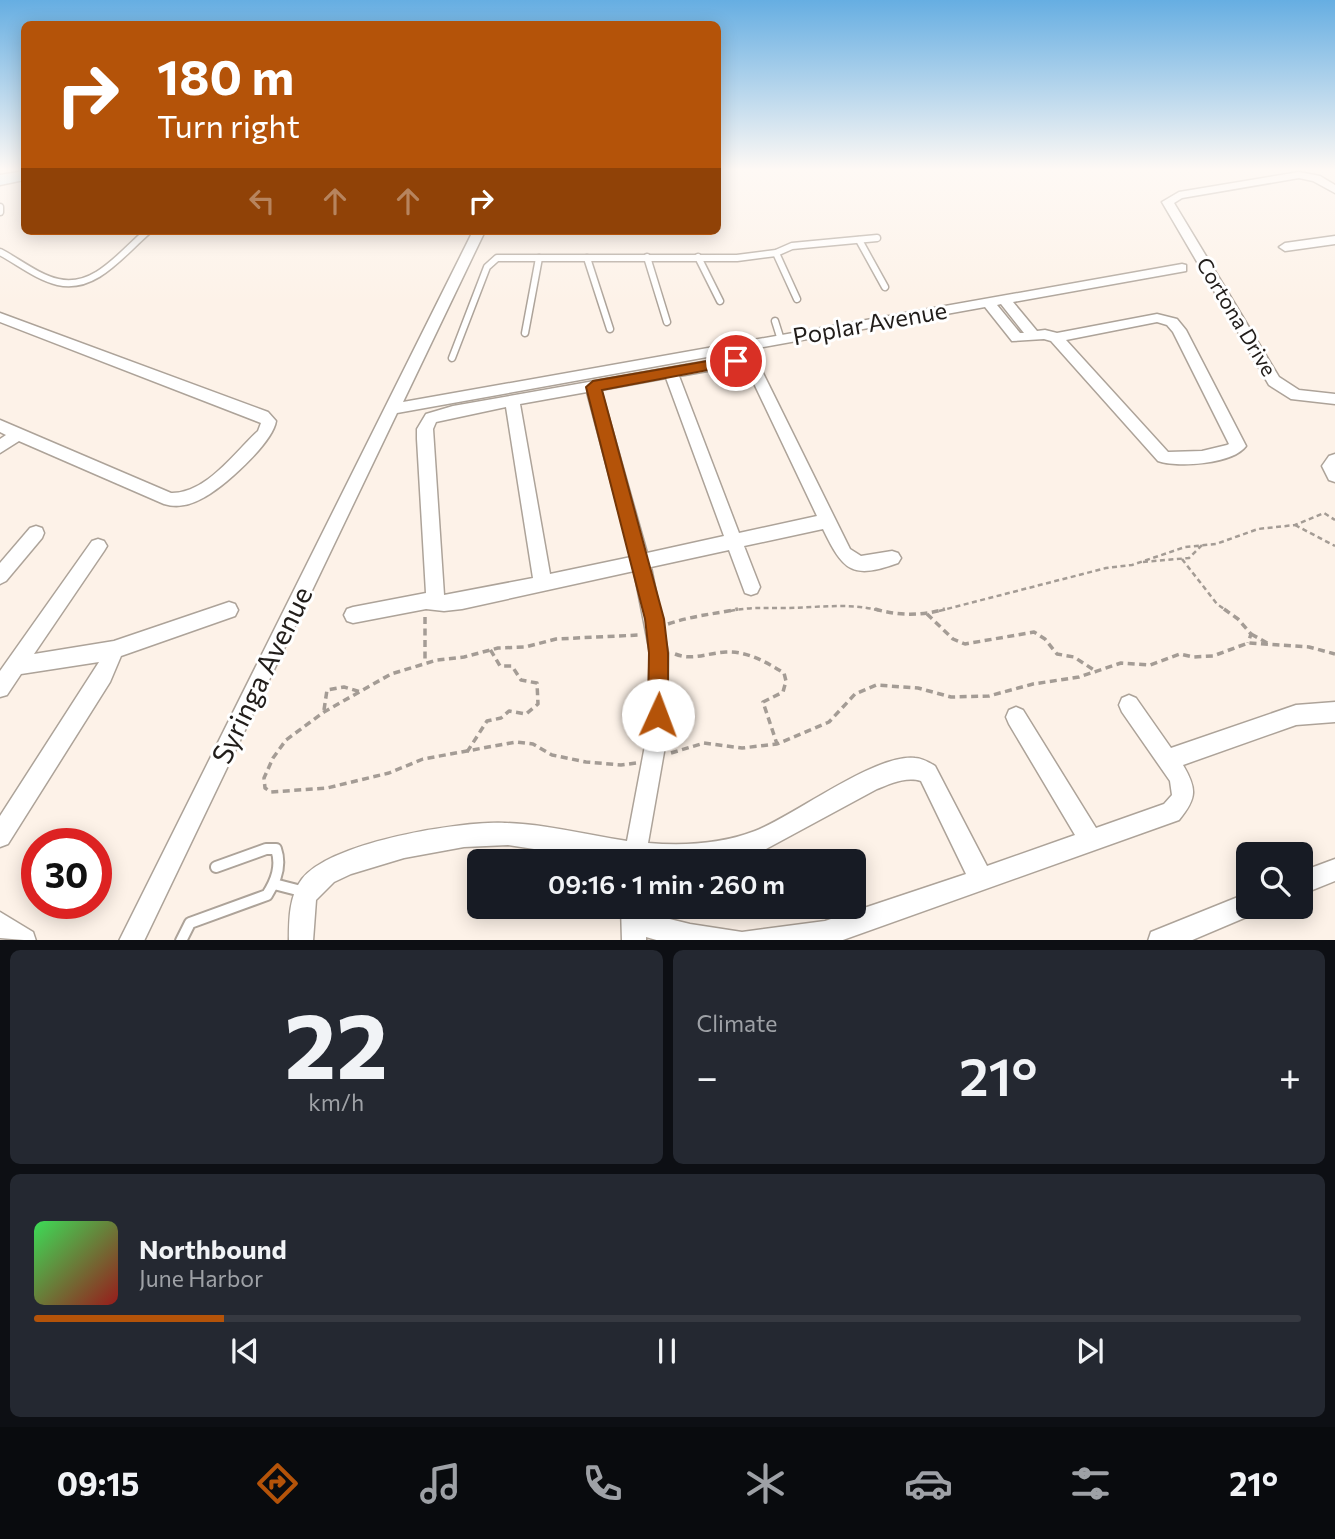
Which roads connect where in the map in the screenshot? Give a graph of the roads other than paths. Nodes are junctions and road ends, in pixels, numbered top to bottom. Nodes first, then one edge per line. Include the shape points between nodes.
1 (1175, 214) edge
2 (144, 235) edge
3 (477, 235) edge
4 (877, 238) dead end
5 (859, 240) junction
6 (1329, 242) edge
7 (1285, 247) dead end
8 (1335, 251) edge
9 (0, 252) edge
10 (776, 254) junction
11 (647, 257) junction
12 (698, 257) junction
13 (538, 258) junction
14 (587, 258) junction
15 (1182, 268) dead end
16 (885, 287) dead end
17 (797, 299) dead end
18 (1004, 300) junction
19 (720, 301) dead end
20 (988, 303) junction
21 (0, 317) edge
22 (775, 321) dead end
23 (667, 322) dead end
24 (610, 328) dead end
25 (525, 333) dead end
26 (1034, 336) junction
27 (1056, 338) junction
28 (781, 340) junction
29 (452, 358) dead end
30 (671, 372) junction
31 (593, 387) junction
32 (1335, 399) edge
33 (512, 402) junction
34 (392, 409) junction
35 (0, 426) edge
36 (17, 434) junction
37 (0, 447) edge
38 (1335, 460) edge
39 (1335, 476) edge
40 (827, 521) junction
41 (36, 533) dead end
42 (735, 543) junction
43 (98, 546) dead end
44 (892, 558) dead end
45 (641, 563) junction
46 (0, 576) edge
47 (543, 583) junction
48 (751, 587) dead end
49 (436, 602) junction
50 (229, 610) dead end
51 (353, 615) dead end
52 (114, 650) junction
53 (5, 678) edge
54 (1129, 705) dead end
55 (1335, 712) edge
56 (1016, 717) dead end
57 (1167, 760) junction
58 (0, 836) edge
59 (1091, 840) junction
60 (594, 849) edge
61 (635, 849) edge
62 (740, 849) edge
63 (216, 867) dead end
64 (1335, 870) edge
65 (981, 879) junction
66 (1313, 879) edge
67 (274, 884) junction
68 (307, 892) junction
69 (1236, 910) edge
70 (634, 923) edge
71 (0, 924) edge
72 (23, 940) edge
73 (131, 940) edge
74 (181, 940) edge
75 (301, 940) edge
76 (736, 940) edge
77 (749, 940) edge
78 (1160, 940) edge

1 - 32 street, Cortona Drive via 1274,381 1296,395
2 - 9 lane via 93,276 72,284 50,279
3 - 34 street, Syringa Avenue
4 - 5 lane
5 - 10 lane via 792,246
5 - 16 lane
6 - 7 street
6 - 8 street
10 - 12 lane
10 - 17 lane
11 - 12 lane
11 - 14 lane
11 - 23 lane
12 - 19 lane
13 - 14 lane
13 - 25 lane
13 - 29 lane via 502,257 489,263
14 - 24 lane
15 - 18 street, Poplar Avenue
18 - 20 street, Poplar Avenue
18 - 26 street
20 - 26 street via 1017,338
20 - 28 street, Poplar Avenue
21 - 36 street via 269,421 263,435 201,493 183,501
22 - 28 lane
26 - 27 street
27 - 27 street via 1163,457 1228,452 1238,446 1172,322 1157,318
28 - 34 street, Poplar Avenue
30 - 31 street
30 - 40 street via 736,361 751,364
30 - 42 street
31 - 33 street
31 - 45 street
33 - 47 street
33 - 49 street via 442,413 427,423
34 - 73 street, Syringa Avenue
35 - 36 street
36 - 37 street
38 - 39 street via 1330,466
40 - 42 street
40 - 44 street via 844,554 854,563
41 - 46 street
42 - 45 street
42 - 48 street
43 - 53 street
45 - 47 street
45 - 61 street via 659,653 660,695 654,755
47 - 49 street via 462,601
49 - 51 street
50 - 52 street
52 - 53 street
52 - 58 street via 103,675
54 - 57 street
55 - 57 street via 1296,715
56 - 59 street
57 - 59 street via 1183,788 1178,806
59 - 65 street
60 - 68 street via 508,834 467,835 345,865 325,873
62 - 65 street via 772,836 868,780 917,766 929,776
63 - 67 lane via 276,849
64 - 66 street
65 - 77 street via 825,933
67 - 68 lane
67 - 74 lane via 267,895 190,923
68 - 75 street
69 - 78 street
70 - 76 street via 690,936
71 - 72 street

